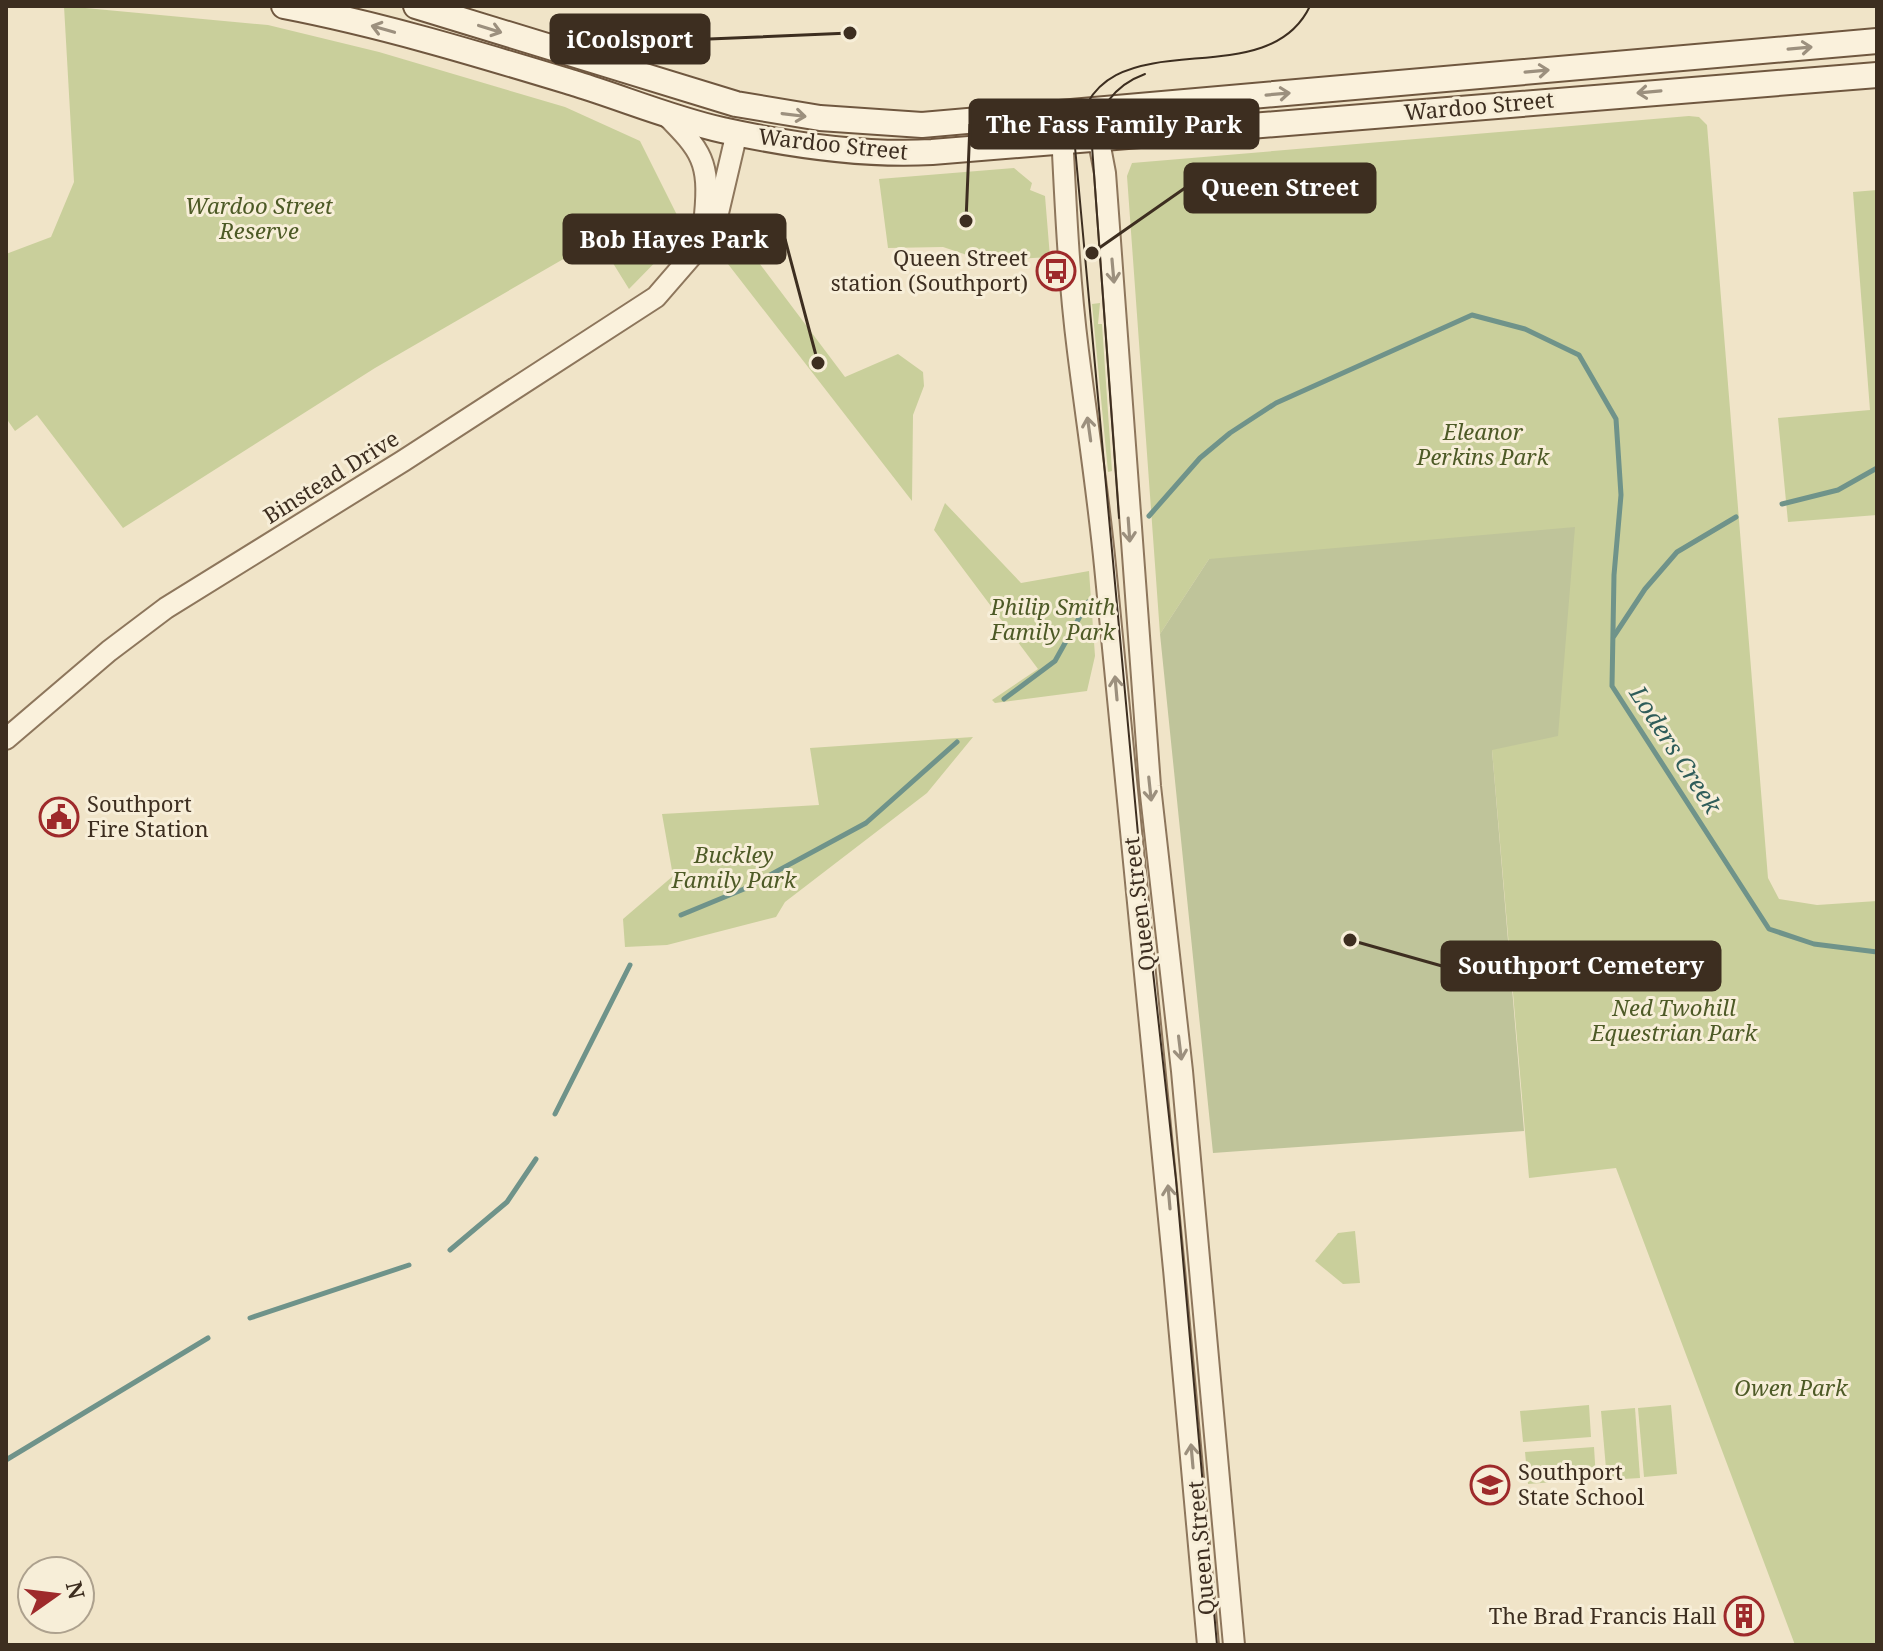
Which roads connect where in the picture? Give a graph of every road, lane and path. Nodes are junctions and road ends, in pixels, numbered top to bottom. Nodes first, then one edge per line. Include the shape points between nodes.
1 (284, 6) edge
2 (416, 6) edge
3 (1877, 41) edge
4 (1877, 75) edge
5 (736, 104) junction
6 (1093, 110) junction
7 (1061, 112) junction
8 (664, 113) junction
9 (730, 131) junction
10 (1101, 137) junction
11 (1062, 141) junction
12 (705, 215) junction
13 (687, 264) junction
14 (6, 739) edge
15 (1208, 1645) edge
16 (1234, 1645) edge

8 -> 1 main road, Wardoo Street via 350,20
2 -> 5 main road, Wardoo Street
6 -> 3 main road, Wardoo Street
4 -> 10 main road, Wardoo Street
5 -> 7 main road, Wardoo Street via 820,118 922,125
5 - 9 main road
6 - 7 main road, Wardoo Street
6 - 10 street, Queen Street
7 - 11 street, Queen Street
8 - 9 main road, Wardoo Street
8 - 12 street, Binstead Drive via 702,156 708,179
9 - 11 main road, Wardoo Street via 897,153
9 - 12 street, Binstead Drive
9 - 13 street, Binstead Drive via 716,223
10 - 11 main road, Wardoo Street
10 -> 16 street, Queen Street via 1148,771 1184,1086
15 -> 11 street, Queen Street via 1163,1126 1078,351
12 - 13 street, Binstead Drive
13 - 14 street, Binstead Drive via 628,318 166,608

